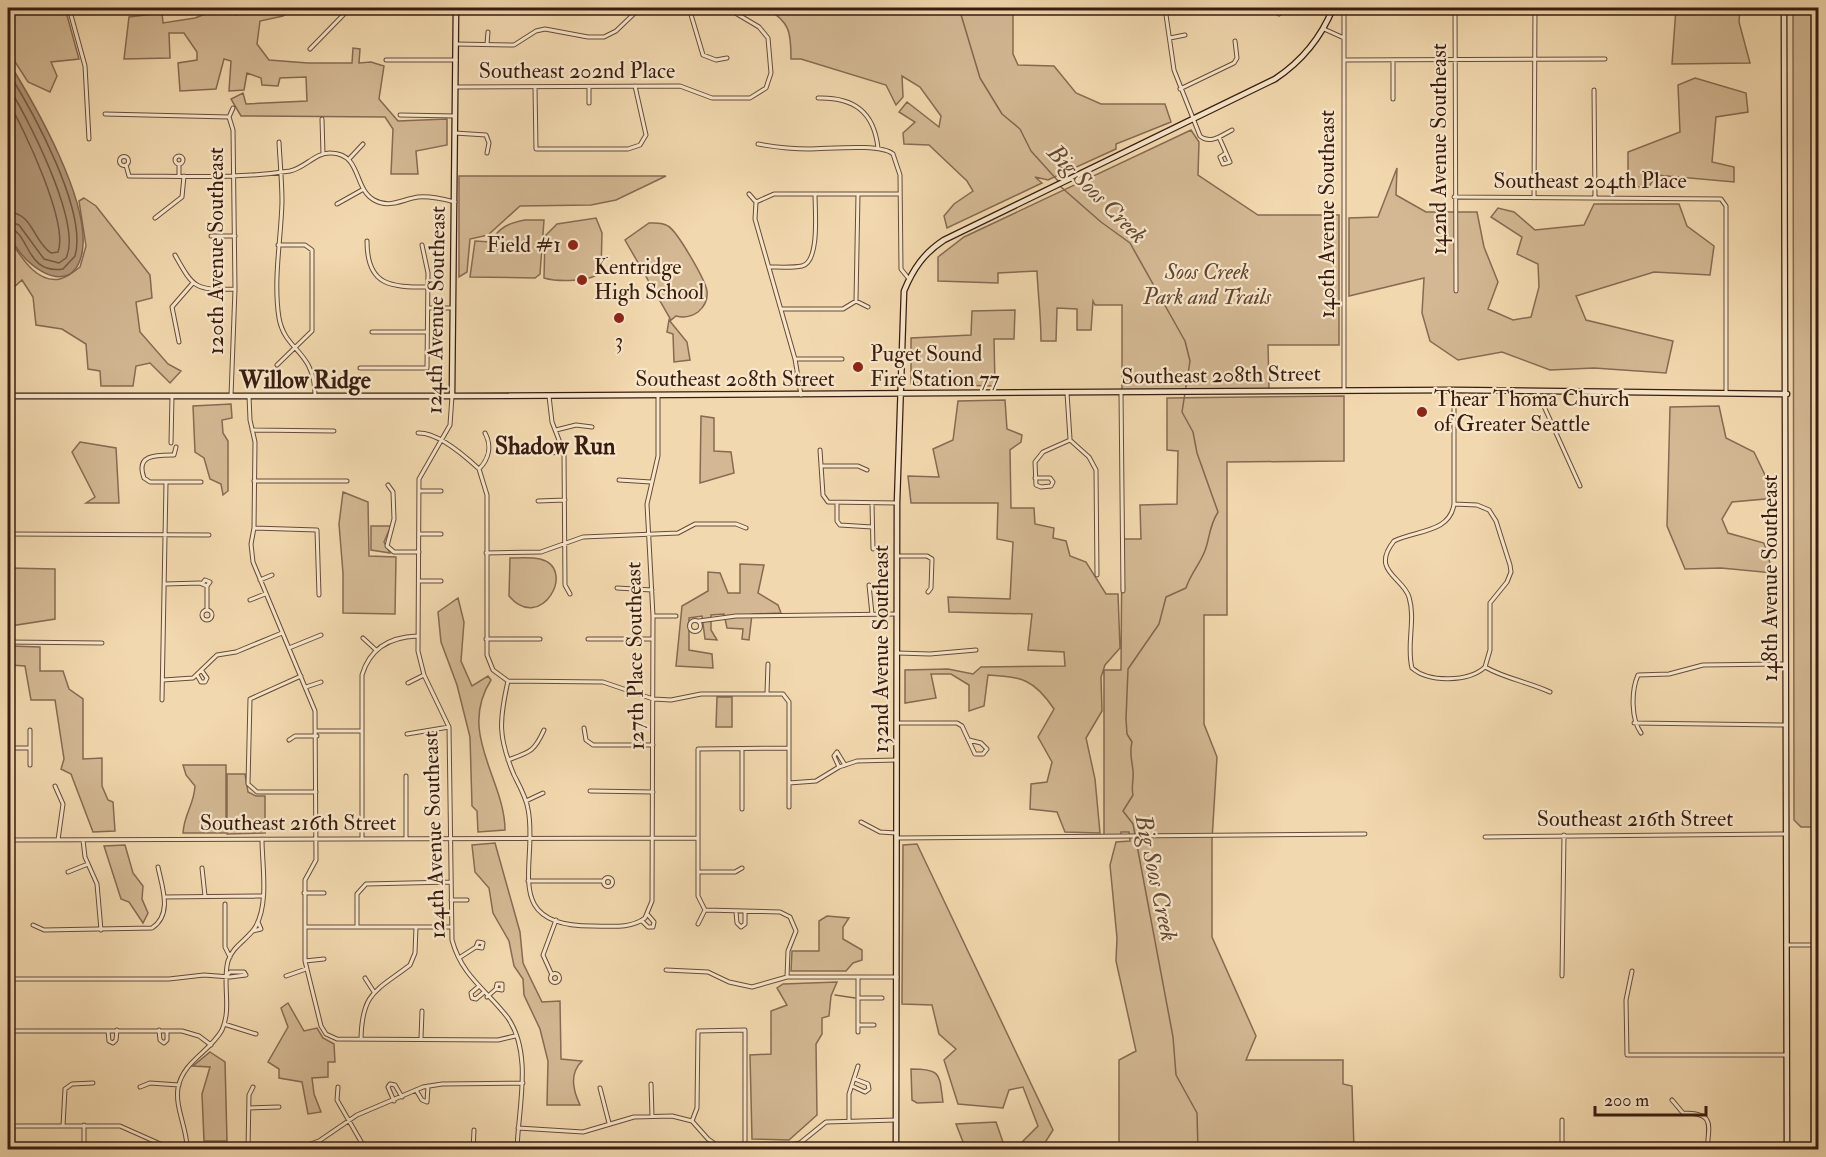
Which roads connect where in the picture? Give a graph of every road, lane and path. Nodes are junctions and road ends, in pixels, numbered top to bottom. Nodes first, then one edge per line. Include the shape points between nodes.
1 (69, 8) edge
2 (236, 8) edge
3 (350, 8) edge
4 (393, 8) edge
5 (456, 8) edge
6 (640, 8) edge
7 (689, 8) edge
8 (727, 8) edge
9 (1166, 8) edge
10 (1278, 8) edge
11 (1334, 8) edge
12 (1344, 8) edge
13 (1455, 8) edge
14 (1535, 8) edge
15 (1785, 8) edge
16 (236, 13) dead end
17 (1278, 14) dead end
18 (1323, 29) junction
19 (488, 32) dead end
20 (1185, 35) dead end
21 (1170, 38) junction
22 (1344, 38) junction
23 (1235, 41) dead end
24 (487, 44) junction
25 (456, 45) junction
26 (309, 49) dead end
27 (727, 58) dead end
28 (1455, 59) junction
29 (1605, 59) dead end
30 (386, 60) dead end
31 (456, 60) junction
32 (1344, 60) junction
33 (1393, 60) junction
34 (1534, 60) junction
35 (456, 87) junction
36 (535, 87) junction
37 (589, 87) junction
38 (635, 87) junction
39 (1180, 88) junction
40 (1594, 90) dead end
41 (818, 98) dead end
42 (1393, 99) dead end
43 (589, 103) dead end
44 (233, 108) dead end
45 (105, 114) dead end
46 (400, 115) dead end
47 (455, 116) junction
48 (230, 117) junction
49 (322, 119) dead end
50 (1193, 120) junction
51 (1232, 130) dead end
52 (455, 133) junction
53 (1218, 137) junction
54 (89, 139) dead end
55 (279, 142) dead end
56 (363, 144) dead end
57 (758, 144) dead end
58 (878, 148) junction
59 (487, 153) dead end
60 (1226, 153) dead end
61 (323, 154) junction
62 (349, 159) junction
63 (179, 164) dead end
64 (126, 165) dead end
65 (281, 172) junction
66 (232, 175) junction
67 (181, 176) junction
68 (362, 189) junction
69 (749, 194) dead end
70 (815, 194) junction
71 (858, 194) junction
72 (900, 194) junction
73 (1454, 197) junction
74 (1534, 198) junction
75 (1594, 198) junction
76 (455, 202) junction
77 (756, 202) junction
78 (337, 204) dead end
79 (155, 218) dead end
80 (211, 236) dead end
81 (235, 236) junction
82 (366, 241) dead end
83 (278, 245) junction
84 (423, 245) dead end
85 (175, 255) dead end
86 (769, 267) junction
87 (909, 279) junction
88 (192, 284) junction
89 (428, 287) junction
90 (235, 289) junction
91 (1456, 291) dead end
92 (855, 301) junction
93 (428, 308) junction
94 (453, 308) junction
95 (868, 308) dead end
96 (781, 309) junction
97 (372, 332) dead end
98 (427, 332) junction
99 (179, 342) dead end
100 (295, 348) junction
101 (795, 359) junction
102 (842, 359) dead end
103 (277, 365) dead end
104 (360, 368) dead end
105 (1344, 390) junction
106 (1454, 390) junction
107 (1537, 391) junction
108 (1067, 393) junction
109 (1121, 393) junction
110 (1726, 393) junction
111 (900, 394) junction
112 (1787, 394) junction
113 (801, 395) junction
114 (8, 396) edge
115 (172, 396) junction
116 (231, 396) junction
117 (249, 396) junction
118 (315, 396) junction
119 (452, 396) junction
120 (549, 396) junction
121 (658, 396) junction
122 (592, 427) dead end
123 (252, 430) junction
124 (556, 430) junction
125 (334, 431) dead end
126 (418, 433) dead end
127 (485, 433) dead end
128 (1070, 440) junction
129 (441, 441) junction
130 (171, 443) dead end
131 (176, 447) dead end
132 (820, 450) dead end
133 (539, 452) dead end
134 (564, 453) junction
135 (821, 466) junction
136 (479, 469) junction
137 (867, 470) dead end
138 (1035, 478) junction
139 (254, 480) junction
140 (619, 480) dead end
141 (346, 481) dead end
142 (201, 482) dead end
143 (651, 482) junction
144 (166, 483) junction
145 (388, 485) dead end
146 (1580, 486) dead end
147 (419, 491) junction
148 (441, 491) dead end
149 (565, 500) junction
150 (538, 501) dead end
151 (837, 503) junction
152 (872, 503) junction
153 (897, 503) junction
154 (1454, 504) junction
155 (872, 527) junction
156 (254, 528) junction
157 (746, 528) dead end
158 (648, 533) junction
159 (8, 534) edge
160 (419, 534) junction
161 (441, 534) dead end
162 (166, 535) junction
163 (209, 535) dead end
164 (564, 543) junction
165 (873, 549) dead end
166 (419, 552) junction
167 (486, 553) junction
168 (897, 556) junction
169 (272, 575) dead end
170 (1097, 575) dead end
171 (260, 580) junction
172 (418, 581) junction
173 (441, 581) dead end
174 (165, 584) junction
175 (869, 585) dead end
176 (617, 588) dead end
177 (652, 590) junction
178 (1123, 591) dead end
179 (928, 592) dead end
180 (266, 593) junction
181 (570, 594) dead end
182 (319, 596) dead end
183 (250, 600) dead end
184 (207, 610) dead end
185 (872, 614) junction
186 (897, 614) junction
187 (653, 616) junction
188 (676, 616) dead end
189 (699, 621) dead end
190 (282, 633) junction
191 (321, 635) dead end
192 (417, 636) junction
193 (363, 638) dead end
194 (486, 639) junction
195 (540, 639) dead end
196 (588, 639) dead end
197 (653, 639) junction
198 (8, 642) edge
199 (102, 643) dead end
200 (289, 648) junction
201 (375, 650) junction
202 (975, 650) dead end
203 (897, 652) junction
204 (768, 664) dead end
205 (1786, 664) junction
206 (1485, 667) junction
207 (202, 671) junction
208 (197, 675) junction
209 (424, 675) junction
210 (301, 676) junction
211 (162, 680) junction
212 (508, 681) junction
213 (321, 682) dead end
214 (408, 683) dead end
215 (306, 687) junction
216 (1550, 692) dead end
217 (767, 693) junction
218 (653, 699) junction
219 (162, 700) dead end
220 (898, 723) junction
221 (1634, 723) junction
222 (1786, 725) junction
223 (449, 727) junction
224 (584, 728) dead end
225 (30, 730) dead end
226 (544, 730) dead end
227 (360, 731) junction
228 (1641, 733) dead end
229 (317, 734) junction
230 (407, 734) dead end
231 (289, 740) dead end
232 (969, 740) junction
233 (653, 745) junction
234 (8, 748) edge
235 (30, 748) junction
236 (789, 748) junction
237 (742, 749) junction
238 (508, 760) junction
239 (898, 760) junction
240 (30, 765) dead end
241 (845, 765) junction
242 (839, 767) junction
243 (406, 776) dead end
244 (789, 783) junction
245 (55, 786) dead end
246 (590, 791) dead end
247 (316, 792) junction
248 (653, 792) junction
249 (543, 793) dead end
250 (526, 801) junction
251 (789, 807) dead end
252 (742, 809) dead end
253 (861, 822) dead end
254 (1365, 834) dead end
255 (1786, 834) junction
256 (898, 836) junction
257 (1564, 836) junction
258 (1485, 837) dead end
259 (451, 838) junction
260 (530, 838) junction
261 (653, 838) junction
262 (697, 838) junction
263 (262, 839) junction
264 (316, 839) junction
265 (362, 839) junction
266 (406, 839) junction
267 (8, 840) edge
268 (58, 840) junction
269 (84, 840) junction
270 (88, 864) junction
271 (158, 867) dead end
272 (742, 867) dead end
273 (202, 868) dead end
274 (68, 872) dead end
275 (698, 872) junction
276 (528, 880) junction
277 (603, 881) dead end
278 (451, 882) junction
279 (304, 893) junction
280 (324, 893) dead end
281 (205, 896) junction
282 (262, 896) junction
283 (164, 897) junction
284 (451, 900) junction
285 (467, 900) dead end
286 (225, 904) dead end
287 (705, 910) junction
288 (736, 912) junction
289 (745, 912) junction
290 (556, 920) junction
291 (698, 924) dead end
292 (33, 926) dead end
293 (357, 926) junction
294 (304, 927) junction
295 (416, 927) junction
296 (450, 927) junction
297 (101, 930) junction
298 (1786, 945) junction
299 (1818, 945) edge
300 (476, 947) dead end
301 (230, 957) junction
302 (459, 958) junction
303 (324, 959) dead end
304 (305, 961) junction
305 (306, 969) junction
306 (666, 970) dead end
307 (1632, 972) dead end
308 (226, 975) junction
309 (552, 975) dead end
310 (286, 976) dead end
311 (1562, 976) dead end
312 (787, 977) junction
313 (858, 977) junction
314 (897, 977) junction
315 (365, 978) dead end
316 (8, 979) edge
317 (478, 987) junction
318 (496, 989) dead end
319 (374, 992) junction
320 (483, 993) junction
321 (487, 997) junction
322 (858, 998) junction
323 (882, 998) dead end
324 (422, 1011) dead end
325 (224, 1024) junction
326 (858, 1025) junction
327 (874, 1025) dead end
328 (108, 1030) junction
329 (117, 1030) junction
330 (159, 1030) junction
331 (167, 1030) junction
332 (8, 1031) edge
333 (858, 1032) dead end
334 (256, 1034) dead end
335 (515, 1036) junction
336 (421, 1038) junction
337 (361, 1039) junction
338 (211, 1045) junction
339 (1786, 1055) junction
340 (858, 1066) dead end
341 (855, 1079) junction
342 (93, 1083) dead end
343 (523, 1083) junction
344 (179, 1084) junction
345 (651, 1084) dead end
346 (428, 1086) junction
347 (852, 1086) junction
348 (140, 1087) dead end
349 (253, 1087) dead end
350 (338, 1087) dead end
351 (600, 1088) dead end
352 (416, 1089) junction
353 (402, 1097) junction
354 (1672, 1100) dead end
355 (394, 1101) junction
356 (279, 1107) dead end
357 (249, 1108) junction
358 (652, 1116) junction
359 (348, 1120) junction
360 (849, 1120) junction
361 (896, 1120) junction
362 (1562, 1120) dead end
363 (692, 1121) junction
364 (609, 1123) junction
365 (84, 1125) junction
366 (8, 1126) edge
367 (63, 1126) junction
368 (518, 1128) junction
369 (474, 1130) dead end
370 (311, 1144) junction
371 (187, 1146) junction
372 (227, 1148) edge
373 (426, 1148) dead end
374 (745, 1148) edge
375 (84, 1149) edge
376 (248, 1149) edge
377 (293, 1149) edge
378 (313, 1149) edge
379 (369, 1149) edge
380 (421, 1149) edge
381 (473, 1149) edge
382 (517, 1149) edge
383 (896, 1149) edge
384 (1562, 1149) edge
385 (1707, 1149) edge
386 (1786, 1149) edge

1 - 54 street via 85,66
2 - 16 street
3 - 26 street
4 - 5 street
5 - 25 street, 124th Avenue Southeast
6 - 24 street via 604,37 545,29 514,45
7 - 27 street via 703,55 716,60
8 - 38 street, Southeast 202nd Place via 759,27 768,38 771,73 766,88 750,98 712,98 685,87
9 - 21 street
10 - 17 street
11 - 18 street
12 - 22 street, 140th Avenue Southeast
13 - 28 street, 142nd Avenue Southeast
14 - 34 street
15 - 112 street, 148th Avenue Southeast
18 - 22 street
18 - 50 street via 1287,70
19 - 24 street
20 - 21 street
21 - 39 street
22 - 32 street, 140th Avenue Southeast
23 - 39 street via 1234,63
24 - 25 street
25 - 31 street, 124th Avenue Southeast
28 - 33 street
28 - 34 street
28 - 73 street, 142nd Avenue Southeast
29 - 34 street
30 - 31 street
31 - 35 street, 124th Avenue Southeast
32 - 33 street
32 - 105 street, 140th Avenue Southeast
33 - 42 street
34 - 74 street
35 - 36 street, Southeast 202nd Place
35 - 47 street, 124th Avenue Southeast
36 - 37 street, Southeast 202nd Place
36 - 38 street via 536,149 628,149 643,142 646,131
37 - 38 street, Southeast 202nd Place
37 - 43 street
39 - 50 street
40 - 75 street
41 - 58 street via 846,101 858,108 874,125
44 - 48 street, 120th Avenue Southeast
45 - 48 street
46 - 47 street
47 - 52 street, 124th Avenue Southeast
48 - 66 street, 120th Avenue Southeast
49 - 61 street
50 - 53 street via 1202,138
50 - 87 street via 944,240 926,254
51 - 53 street
52 - 59 street via 486,135
52 - 76 street, 124th Avenue Southeast
53 - 60 street
55 - 65 street
56 - 62 street
57 - 58 street via 813,149
58 - 72 street, 132nd Avenue Southeast via 893,154 898,163
61 - 62 street via 339,154
61 - 65 street via 301,167
62 - 68 street
63 - 67 street
64 - 67 street via 129,176
65 - 66 street
65 - 83 street
66 - 67 street
66 - 81 street, 120th Avenue Southeast
67 - 79 street via 182,197
68 - 76 street via 385,204 420,197
68 - 78 street
69 - 77 street
70 - 71 street
70 - 77 street via 774,194
70 - 86 street via 814,249 810,262 803,266
71 - 72 street
71 - 92 street
72 - 87 street, 132nd Avenue Southeast via 901,269
73 - 74 street, Southeast 204th Place
73 - 91 street, 142nd Avenue Southeast
74 - 75 street, Southeast 204th Place
75 - 110 street, Southeast 204th Place via 1716,197 1725,201
76 - 94 street, 124th Avenue Southeast
77 - 86 street via 755,219
80 - 81 street
81 - 90 street, 120th Avenue Southeast
82 - 89 street via 368,263 378,279 396,287
83 - 100 street via 279,320
83 - 100 street via 301,245 314,254 311,333
84 - 89 street
85 - 88 street
86 - 96 street
87 - 111 street, 132nd Avenue Southeast via 903,300
88 - 90 street via 207,289
88 - 99 street via 172,307
89 - 93 street
90 - 116 street, 120th Avenue Southeast
92 - 95 street
92 - 96 street via 843,309
93 - 94 street
93 - 98 street
94 - 119 street, 124th Avenue Southeast
96 - 101 street
97 - 98 street
98 - 104 street via 427,368
100 - 103 street
100 - 118 street via 310,366
101 - 102 street
101 - 113 street
105 - 106 street, Southeast 208th Street
105 - 109 street, Southeast 208th Street
106 - 107 street, Southeast 208th Street
106 - 154 street
107 - 110 street, Southeast 208th Street
107 - 146 street
108 - 109 street, Southeast 208th Street
108 - 111 street, Southeast 208th Street
108 - 128 street
109 - 178 street
110 - 112 street, Southeast 208th Street
111 - 113 street, Southeast 208th Street
111 - 153 street, 132nd Avenue Southeast
112 - 205 street, 148th Avenue Southeast
113 - 121 street, Southeast 208th Street
114 - 115 street, Southeast 208th Street
115 - 116 street, Southeast 208th Street
115 - 130 street
116 - 117 street, Southeast 208th Street
117 - 118 street, Southeast 208th Street
117 - 123 street
118 - 119 street, Southeast 208th Street
119 - 120 street, Southeast 208th Street
119 - 129 street, 124th Avenue Southeast via 450,425
120 - 121 street, Southeast 208th Street
120 - 124 street
121 - 143 street, 127th Place Southeast via 658,456
122 - 124 street via 576,425
123 - 125 street
123 - 139 street
124 - 134 street
126 - 129 street
127 - 136 street via 488,453
128 - 138 street via 1038,456
128 - 170 street via 1089,457 1096,470
129 - 136 street
129 - 147 street, 124th Avenue Southeast via 421,473
131 - 144 street via 174,455 149,456 144,461 142,472 146,480
132 - 135 street
133 - 134 street
134 - 149 street
135 - 137 street via 858,466
135 - 151 street via 825,500
136 - 167 street via 486,491
138 - 138 street via 1039,487 1052,484 1048,477
139 - 141 street
139 - 156 street
140 - 143 street
142 - 144 street
143 - 158 street, 127th Place Southeast
144 - 162 street
145 - 166 street via 393,492 394,519 386,543 394,552
147 - 148 street
147 - 160 street, 124th Avenue Southeast
149 - 150 street
149 - 164 street
151 - 152 street
151 - 155 street via 840,525
152 - 153 street
152 - 155 street
153 - 168 street, 132nd Avenue Southeast
154 - 206 street via 1489,510 1510,565 1510,577 1490,603 1490,650
154 - 206 street via 1443,524 1394,541 1387,555 1389,572 1410,600 1411,662 1418,673 1444,678 1475,674
155 - 165 street
156 - 171 street via 253,562
156 - 182 street via 317,531
157 - 158 street via 736,524 695,524 678,533
158 - 164 street via 583,537
158 - 177 street, 127th Place Southeast
159 - 162 street
160 - 161 street
160 - 166 street, 124th Avenue Southeast
162 - 163 street
162 - 174 street
164 - 167 street via 541,552
164 - 181 street via 565,585
166 - 172 street, 124th Avenue Southeast
167 - 194 street
168 - 179 street via 932,559
168 - 186 street, 132nd Avenue Southeast
169 - 171 street
171 - 180 street
172 - 173 street
172 - 192 street, 124th Avenue Southeast
174 - 184 street via 207,586
174 - 211 street
175 - 185 street
176 - 177 street
177 - 187 street, 127th Place Southeast
180 - 183 street
180 - 190 street
185 - 186 street
185 - 189 street via 736,616
186 - 203 street, 132nd Avenue Southeast
187 - 188 street
187 - 197 street, 127th Place Southeast
190 - 200 street
190 - 207 street via 236,652 217,655
191 - 200 street
192 - 201 street via 391,640
192 - 209 street, 124th Avenue Southeast
193 - 201 street
194 - 195 street
194 - 212 street via 489,663
196 - 197 street
197 - 218 street, 127th Place Southeast
198 - 199 street
200 - 210 street
201 - 227 street via 362,675
202 - 203 street
203 - 220 street, 132nd Avenue Southeast
204 - 217 street
205 - 221 street via 1703,665 1677,673 1638,675 1634,683
205 - 222 street, 148th Avenue Southeast
206 - 216 street via 1504,678
207 - 208 street
207 - 208 street via 206,681 201,682
208 - 211 street
209 - 214 street
209 - 223 street, 124th Avenue Southeast
210 - 215 street
210 - 247 street via 250,699 250,788 257,792
211 - 219 street
212 - 218 street via 603,682
212 - 238 street via 500,724
213 - 215 street
215 - 229 street via 315,711
217 - 218 street
217 - 236 street via 786,696 789,702
218 - 233 street, 127th Place Southeast
220 - 232 street via 957,723
220 - 239 street, 132nd Avenue Southeast
221 - 222 street
221 - 228 street
222 - 255 street, 148th Avenue Southeast
223 - 230 street
223 - 259 street, 124th Avenue Southeast
224 - 233 street via 586,740 593,745
225 - 235 street
226 - 238 street via 530,752
227 - 229 street
227 - 265 street
229 - 231 street
229 - 247 street
232 - 232 street via 975,754 983,754 987,749
233 - 248 street, 127th Place Southeast
234 - 235 street
235 - 240 street
236 - 237 street
236 - 244 street
237 - 252 street
237 - 262 street via 698,749
238 - 250 street
239 - 241 street via 865,759
239 - 256 street, 132nd Avenue Southeast
241 - 242 street
241 - 242 street via 837,752 834,756
242 - 244 street via 816,781
243 - 266 street
244 - 251 street
245 - 268 street via 63,804
246 - 248 street
247 - 264 street
248 - 261 street, 127th Place Southeast
249 - 250 street
250 - 260 street
253 - 256 street
254 - 256 street
255 - 257 street, Southeast 216th Street
255 - 298 street, 148th Avenue Southeast
256 - 314 street, 132nd Avenue Southeast
257 - 258 street, Southeast 216th Street
257 - 311 street
259 - 260 street, Southeast 216th Street
259 - 266 street, Southeast 216th Street
259 - 278 street, 124th Avenue Southeast
260 - 261 street, Southeast 216th Street
260 - 276 street
261 - 262 street, Southeast 216th Street
261 - 290 street, 127th Place Southeast via 652,901 645,918 629,926 585,926
262 - 275 street
263 - 264 street, Southeast 216th Street
263 - 269 street, Southeast 216th Street
263 - 282 street
264 - 265 street, Southeast 216th Street
264 - 279 street via 316,860 305,877
265 - 266 street, Southeast 216th Street
267 - 268 street, Southeast 216th Street
268 - 269 street, Southeast 216th Street
269 - 270 street
270 - 274 street
270 - 297 street via 97,885
271 - 283 street
272 - 275 street via 735,872
273 - 281 street
275 - 287 street via 698,896
276 - 277 street
276 - 290 street via 532,898 541,912
278 - 284 street, 124th Avenue Southeast
278 - 293 street via 376,882 363,886 357,898
279 - 280 street
279 - 294 street
281 - 282 street
281 - 283 street
282 - 301 street via 258,922
283 - 297 street via 164,913 159,923 147,930
284 - 285 street
284 - 296 street, 124th Avenue Southeast
286 - 301 street via 225,947
287 - 288 street
287 - 291 street
288 - 289 street
288 - 289 street via 737,925 741,927 745,924
289 - 312 street via 785,914 796,926 788,951
290 - 309 street via 543,955
292 - 297 street via 44,930
293 - 294 street
293 - 295 street
294 - 304 street
295 - 296 street
295 - 319 street via 412,961
296 - 302 street, 124th Avenue Southeast
298 - 299 street
298 - 339 street, 148th Avenue Southeast
300 - 302 street
301 - 308 street
302 - 317 street, 124th Avenue Southeast
303 - 304 street
304 - 305 street
305 - 310 street
305 - 337 street via 326,1034
306 - 312 street via 708,972 752,987
307 - 339 street via 1626,1000 1627,1055
308 - 308 street via 230,972 246,975 243,977
308 - 316 street
308 - 325 street
312 - 313 street
313 - 314 street
313 - 322 street
314 - 361 street, 132nd Avenue Southeast
315 - 319 street
317 - 320 street, 124th Avenue Southeast
317 - 320 street, 124th Avenue Southeast via 471,993 472,998
318 - 321 street
319 - 337 street via 362,1012
320 - 321 street, 124th Avenue Southeast
321 - 335 street, 124th Avenue Southeast via 507,1018
322 - 323 street
322 - 326 street
324 - 336 street
325 - 334 street
325 - 338 street
326 - 327 street
326 - 333 street
328 - 329 street
328 - 329 street via 112,1043
328 - 332 street
329 - 330 street
330 - 331 street
330 - 331 street via 164,1042
331 - 338 street via 188,1032
335 - 336 street via 498,1040
335 - 343 street, 124th Avenue Southeast
336 - 337 street
338 - 344 street via 186,1068
339 - 386 street, 148th Avenue Southeast
340 - 341 street
341 - 347 street
341 - 347 street via 868,1084 869,1089 865,1092
342 - 367 street via 67,1086
343 - 346 street
343 - 368 street, 124th Avenue Southeast
344 - 348 street via 150,1083
344 - 371 street via 177,1098
345 - 358 street
346 - 352 street
346 - 352 street via 427,1102
347 - 360 street
349 - 357 street
350 - 359 street via 336,1097
351 - 364 street
352 - 353 street
353 - 355 street
353 - 355 street via 390,1084
354 - 385 street via 1683,1113 1706,1117
355 - 359 street
356 - 357 street
357 - 376 street
358 - 363 street
358 - 364 street
359 - 370 street
359 - 379 street
360 - 361 street
360 - 374 street via 826,1122 793,1145
361 - 383 street, 132nd Avenue Southeast
362 - 384 street
363 - 374 street via 718,1146
363 - 374 street via 697,1108 698,1031 745,1030
364 - 368 street via 583,1132
365 - 367 street
365 - 371 street via 120,1126 159,1144
365 - 375 street
366 - 367 street
368 - 382 street, 124th Avenue Southeast
369 - 381 street
370 - 377 street
370 - 378 street
371 - 372 street
372 - 376 street
373 - 380 street

